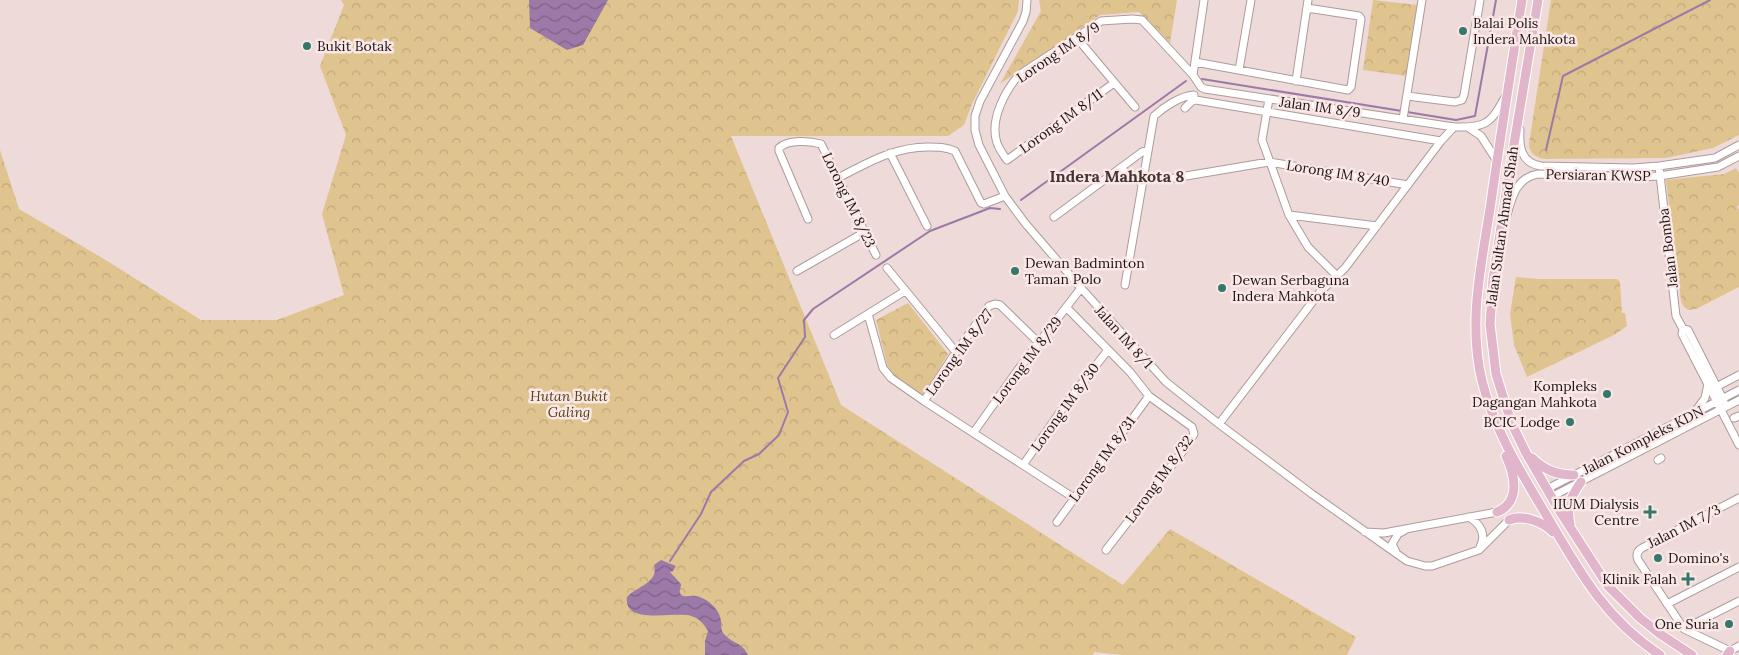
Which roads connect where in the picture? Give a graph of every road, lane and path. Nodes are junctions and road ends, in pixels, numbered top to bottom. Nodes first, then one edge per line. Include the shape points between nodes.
1 (1027, 0) edge
2 (1204, 0) edge
3 (1251, 0) edge
4 (1308, 0) edge
5 (1422, 0) edge
6 (1480, 0) edge
7 (1522, 0) edge
8 (1538, 0) edge
9 (1307, 8) junction
10 (1076, 37) junction
11 (1195, 62) junction
12 (1239, 70) junction
13 (1193, 75) junction
14 (1296, 80) junction
15 (1114, 83) junction
16 (1201, 88) junction
17 (1507, 92) junction
18 (1193, 98) junction
19 (1407, 98) junction
20 (1269, 99) junction
21 (1134, 107) dead end
22 (1185, 108) dead end
23 (1267, 112) junction
24 (1520, 112) junction
25 (1403, 116) junction
26 (1454, 127) junction
27 (1469, 128) junction
28 (1442, 141) junction
29 (1739, 145) edge
30 (1148, 150) junction
31 (890, 153) junction
32 (1739, 156) edge
33 (1007, 160) joint
34 (1497, 161) junction
35 (1269, 162) junction
36 (1659, 166) junction
37 (1118, 170) junction
38 (1659, 176) junction
39 (838, 178) junction
40 (1174, 178) dead end
41 (1494, 178) junction
42 (1508, 180) junction
43 (1142, 184) junction
44 (1408, 185) junction
45 (1005, 196) junction
46 (1490, 207) junction
47 (1503, 211) junction
48 (1289, 215) junction
49 (1054, 217) dead end
50 (808, 219) dead end
51 (927, 226) dead end
52 (1377, 226) junction
53 (864, 232) junction
54 (1499, 244) junction
55 (876, 256) dead end
56 (886, 268) dead end
57 (797, 271) dead end
58 (1338, 277) junction
59 (1125, 285) dead end
60 (1080, 288) junction
61 (905, 291) junction
62 (1066, 307) junction
63 (868, 314) junction
64 (1683, 329) junction
65 (834, 335) dead end
66 (1039, 343) junction
67 (1108, 350) junction
68 (956, 352) junction
69 (1739, 375) edge
70 (1708, 384) junction
71 (1716, 387) junction
72 (1739, 390) edge
73 (1486, 393) junction
74 (1149, 396) junction
75 (1720, 400) junction
76 (1739, 400) edge
77 (924, 401) junction
78 (1724, 408) junction
79 (1694, 413) junction
80 (1219, 424) junction
81 (974, 432) junction
82 (1739, 445) edge
83 (1526, 452) junction
84 (1023, 465) junction
85 (1574, 475) junction
86 (1581, 482) junction
87 (1549, 493) junction
88 (1074, 498) junction
89 (1739, 498) edge
90 (1497, 512) joint
91 (1469, 517) junction
92 (1509, 520) joint
93 (1056, 522) dead end
94 (1411, 527) junction
95 (1572, 530) junction
96 (1364, 532) junction
97 (1564, 546) junction
98 (1106, 550) dead end
99 (1479, 550) junction
100 (1399, 556) junction
101 (1739, 567) edge
102 (1739, 601) edge
103 (1667, 604) junction
104 (1684, 629) junction
105 (1739, 646) edge
106 (1681, 649) junction
107 (1729, 654) edge
108 (1660, 655) edge
109 (1692, 655) edge
110 (1696, 655) edge

1 - 45 street, Jalan IM 8/1 via 1023,22 975,116 979,145
2 - 11 street
3 - 12 street
4 - 9 street
5 - 19 street
6 - 19 street via 1462,100
7 - 17 main road, Jalan Sultan Ahmad Shah
8 - 24 main road, Jalan Sultan Ahmad Shah
9 - 14 street
9 - 14 street via 1359,16 1361,19 1351,87 1348,90
10 - 13 street, Lorong IM 8/9 via 1101,21 1142,20
10 - 15 street
10 - 33 street, Lorong IM 8/9 via 1019,75 1011,85 994,127 996,141
11 - 12 street
11 - 13 street
12 - 14 street
13 - 16 street
15 - 21 street
15 - 33 street, Lorong IM 8/11
16 - 18 street
16 - 20 street, Jalan IM 8/9
17 - 27 street via 1490,120
17 - 34 main road, Jalan Sultan Ahmad Shah
18 - 22 street
18 - 23 street
18 - 30 street via 1188,96 1154,116
19 - 25 street
20 - 23 street
20 - 25 street, Jalan IM 8/9
23 - 28 street
23 - 35 street via 1262,140
24 - 36 street, Persiaran KWSP via 1520,149 1526,160 1533,164
24 - 42 main road, Jalan Sultan Ahmad Shah
25 - 26 street, Jalan IM 8/9
26 - 27 street, Jalan IM 8/9
26 - 28 street
27 - 34 street via 1481,136
28 - 44 street
29 - 36 street, Persiaran KWSP via 1715,158
30 - 37 street
30 - 43 street
31 - 39 street
31 - 45 street via 920,147 946,147 955,151 981,203
31 - 51 street
32 - 38 street, Persiaran KWSP via 1718,167
34 - 41 main road, Jalan Sultan Ahmad Shah
35 - 40 street, Lorong IM 8/40
35 - 44 street, Lorong IM 8/40
35 - 48 street
36 - 38 street, Jalan Bomba
37 - 43 street via 1134,175
37 - 49 street
38 - 54 street, Persiaran KWSP via 1531,176 1515,191
38 - 64 street, Jalan Bomba via 1676,314
39 - 50 street, Lorong IM 8/23 via 821,144 784,144 779,148
39 - 53 street, Lorong IM 8/23
41 - 42 main road via 1498,183
41 - 46 main road, Jalan Sultan Ahmad Shah
42 - 47 main road, Jalan Sultan Ahmad Shah
43 - 59 street
44 - 52 street
45 - 60 street, Jalan IM 8/1
46 - 47 main road via 1498,203
46 - 73 main road, Jalan Sultan Ahmad Shah via 1475,320
47 - 54 main road, Jalan Sultan Ahmad Shah
48 - 52 street
48 - 58 street via 1308,247
52 - 58 street
53 - 55 street, Lorong IM 8/23
53 - 57 street
54 - 83 main road, Jalan Sultan Ahmad Shah via 1490,306 1491,337 1496,374 1511,422
56 - 61 street
58 - 80 street via 1320,292
60 - 62 street, Lorong IM 8/29
60 - 80 street, Jalan IM 8/1 via 1156,372
61 - 63 street
61 - 68 street
62 - 66 street, Lorong IM 8/29
62 - 67 street, Lorong IM 8/32
63 - 65 street
63 - 77 street, Lorong IM 8/27 via 886,373
64 - 70 street, Jalan Bomba via 1682,334
64 - 71 street, Jalan Bomba via 1688,330
66 - 68 street, Lorong IM 8/27 via 1000,305 995,304 989,306
66 - 81 street, Lorong IM 8/29
67 - 74 street, Lorong IM 8/32
67 - 84 street, Lorong IM 8/30
68 - 77 street, Lorong IM 8/27
69 - 71 street
70 - 75 street, Jalan Bomba
70 - 79 street via 1705,398
71 - 75 street, Jalan Bomba
72 - 75 street, Jalan Kompleks KDN
73 - 90 main road via 1484,401 1490,422 1514,477 1511,500
73 - 97 main road, Jalan Sultan Ahmad Shah via 1505,444
74 - 88 street, Lorong IM 8/31
74 - 98 street, Lorong IM 8/32 via 1192,427 1194,434
75 - 78 street, Jalan Bomba
75 - 79 street, Jalan Kompleks KDN
76 - 78 street, Jalan Kompleks KDN
77 - 81 street, Lorong IM 8/27
78 - 82 street, Jalan Bomba
78 - 86 street, Jalan Kompleks KDN
79 - 85 street, Jalan Kompleks KDN
80 - 96 street, Jalan IM 8/1
81 - 84 street, Lorong IM 8/27
83 - 85 main road via 1547,470
83 - 87 main road, Jalan Sultan Ahmad Shah
84 - 88 street, Lorong IM 8/27
85 - 87 street, Jalan Kompleks KDN
86 - 87 street, Jalan Kompleks KDN
86 - 95 main road via 1568,508
87 - 95 main road, Jalan Sultan Ahmad Shah
88 - 93 street, Lorong IM 8/31
89 - 103 street, Jalan IM 7/3 via 1638,552 1638,560
90 - 91 street
91 - 94 street
91 - 99 street via 1479,524 1482,531 1483,542
92 - 97 main road via 1526,519 1546,526
92 - 99 street, Jalan IM 8/1
94 - 96 street via 1384,533
94 - 100 street via 1398,534 1392,544
95 - 106 main road, Jalan Sultan Ahmad Shah via 1613,592 1640,618
96 - 100 street, Jalan IM 8/1
97 - 108 main road, Jalan Sultan Ahmad Shah via 1606,609
99 - 100 street, Jalan IM 8/1 via 1432,566 1416,564
101 - 103 street
102 - 104 street
103 - 104 street
104 - 107 street
105 - 107 street
106 - 109 main road, Jalan Sultan Ahmad Shah
106 - 110 main road

